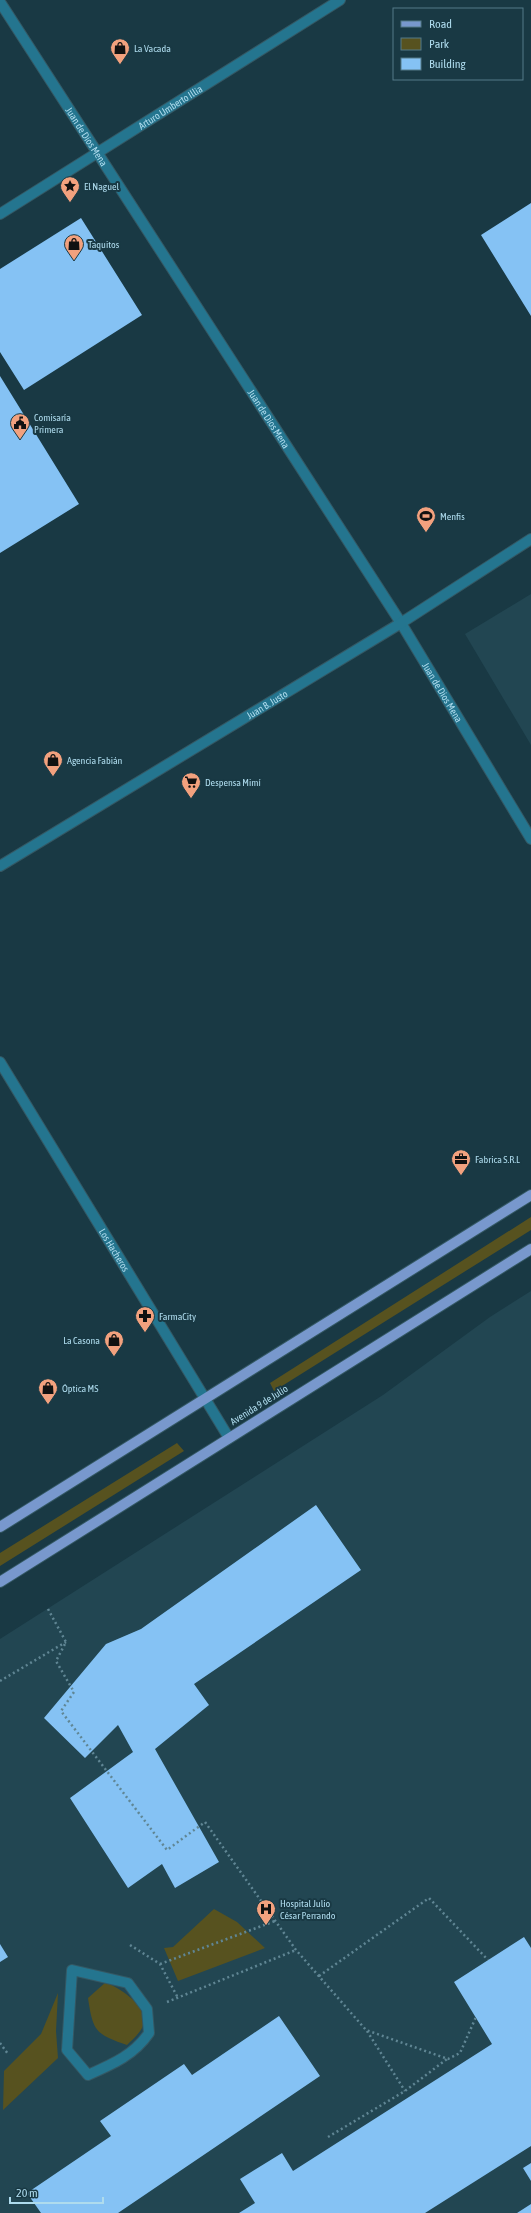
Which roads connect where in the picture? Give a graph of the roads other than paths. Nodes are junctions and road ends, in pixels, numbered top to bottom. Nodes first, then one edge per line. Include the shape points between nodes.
1 (340, 0) edge
2 (0, 2) edge
3 (96, 152) junction
4 (0, 214) edge
5 (531, 539) edge
6 (401, 623) junction
7 (531, 839) edge
8 (0, 866) edge
9 (0, 1062) edge
10 (531, 1195) edge
11 (531, 1249) edge
12 (205, 1399) junction
13 (229, 1438) junction
14 (0, 1527) edge
15 (0, 1582) edge
16 (147, 2009) joint

1 - 3 street, Arturo Umberto Illia
2 - 3 street, Juan de Dios Mena
3 - 4 street, Arturo Umberto Illia
3 - 6 street, Juan de Dios Mena
5 - 6 street, Juan B. Justo
6 - 7 street, Juan de Dios Mena
6 - 8 street, Juan B. Justo
9 - 12 street, Los Hacheros
10 - 12 main road
11 - 13 main road, Avenida 9 de Julio
12 - 13 street, Los Hacheros
12 - 14 main road
13 - 15 main road, Avenida 9 de Julio
16 - 16 street via 128,1983 72,1970 67,2050 88,2075 122,2060 140,2046 149,2033

